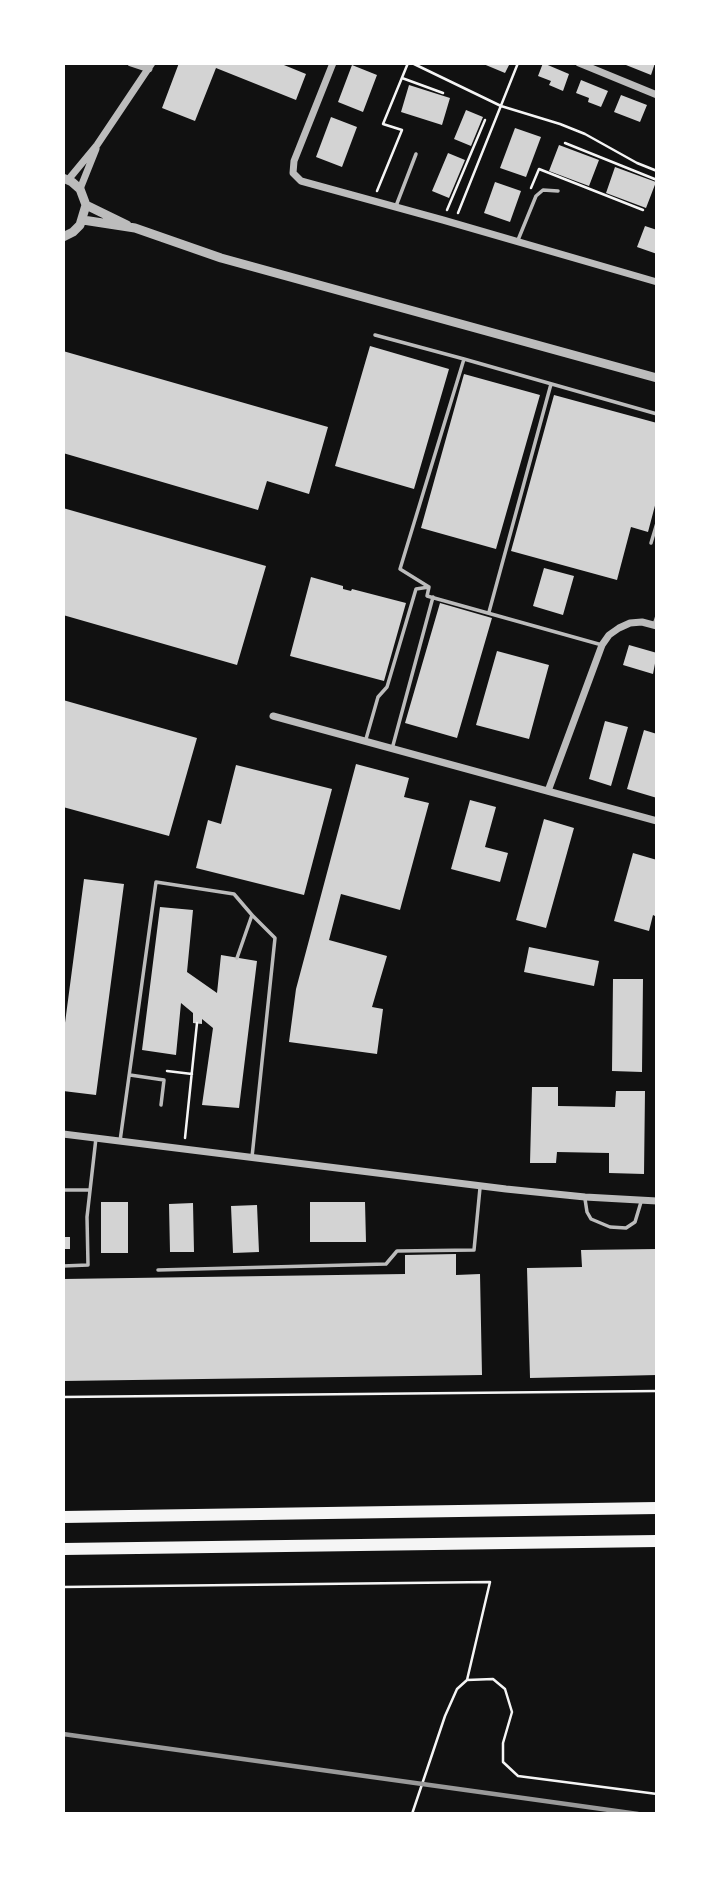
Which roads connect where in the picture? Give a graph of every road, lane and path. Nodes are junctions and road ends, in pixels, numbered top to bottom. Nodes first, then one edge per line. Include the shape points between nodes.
1 (131, 63) edge
2 (334, 63) edge
3 (410, 63) edge
4 (518, 63) edge
5 (579, 63) edge
6 (150, 66) edge
7 (402, 78) junction
8 (443, 93) dead end
9 (657, 95) edge
10 (501, 106) junction
11 (485, 120) dead end
12 (565, 143) dead end
13 (97, 145) junction
14 (415, 154) dead end
15 (657, 171) edge
16 (65, 179) edge
17 (657, 180) edge
18 (80, 189) junction
19 (558, 191) dead end
20 (373, 202) junction
21 (86, 205) junction
22 (395, 208) junction
23 (83, 220) junction
24 (443, 220) junction
25 (454, 223) junction
26 (135, 228) junction
27 (63, 237) edge
28 (517, 242) junction
29 (657, 282) edge
30 (375, 335) dead end
31 (464, 359) junction
32 (657, 378) edge
33 (551, 384) junction
34 (657, 414) edge
35 (657, 523) edge
36 (651, 543) dead end
37 (429, 587) junction
38 (433, 597) junction
39 (489, 612) junction
40 (657, 615) edge
41 (656, 625) edge
42 (602, 645) junction
43 (273, 716) dead end
44 (365, 741) junction
45 (392, 748) junction
46 (548, 791) junction
47 (657, 821) edge
48 (252, 915) junction
49 (237, 958) dead end
50 (197, 1023) dead end
51 (130, 1075) junction
52 (161, 1105) dead end
53 (63, 1134) edge
54 (96, 1138) junction
55 (120, 1141) junction
56 (184, 1149) junction
57 (252, 1157) junction
58 (480, 1186) junction
59 (63, 1190) edge
60 (90, 1190) junction
61 (585, 1197) junction
62 (642, 1200) junction
63 (657, 1201) edge
64 (63, 1266) edge
65 (158, 1270) dead end
66 (657, 1391) edge
67 (63, 1397) edge
68 (657, 1508) edge
69 (63, 1517) edge
70 (657, 1541) edge
71 (63, 1549) edge
72 (63, 1587) edge
73 (467, 1680) junction
74 (657, 1794) edge
75 (412, 1814) edge

1 - 6 street
2 - 20 street via 293,173 301,181
3 - 7 path
3 - 10 path
4 - 10 path
5 - 9 street
6 - 13 street
7 - 8 path
7 - 20 path via 383,124 402,130
10 - 15 path via 573,129
10 - 25 path
11 - 24 path
12 - 17 path
13 - 16 street
13 - 18 street
14 - 22 lane
16 - 18 street
18 - 21 street
19 - 28 lane via 547,189 536,196
20 - 22 street
21 - 23 street
21 - 26 street
22 - 24 street
23 - 26 street
23 - 27 street
24 - 25 street
25 - 28 street
26 - 32 street via 221,258
28 - 29 street
30 - 31 lane
31 - 33 lane
31 - 37 lane via 400,569
33 - 34 lane
33 - 39 lane
35 - 36 lane
37 - 38 lane via 427,596
37 - 44 lane via 416,589 387,687 378,697
38 - 39 lane
38 - 45 lane
39 - 42 lane
40 - 41 lane
41 - 42 street via 642,622 619,628
42 - 46 street
43 - 44 street
44 - 45 street
45 - 46 street
46 - 47 street
48 - 49 lane
48 - 51 lane via 234,894 156,882
48 - 57 lane via 275,939
50 - 56 path
51 - 52 lane via 164,1080
51 - 55 lane
53 - 54 street
54 - 55 street
54 - 60 lane
55 - 56 street
56 - 57 street
57 - 58 street
58 - 61 street
58 - 65 lane via 474,1250 397,1251 386,1264
59 - 60 lane
60 - 64 lane via 88,1265
61 - 62 street
61 - 62 lane via 591,1219 626,1228 635,1222
62 - 63 street
66 - 67 path
68 - 69 highway
70 - 71 highway
72 - 73 path via 490,1582
73 - 74 path via 494,1679 505,1689 512,1712 503,1762 518,1776
73 - 75 path via 457,1689 445,1716

